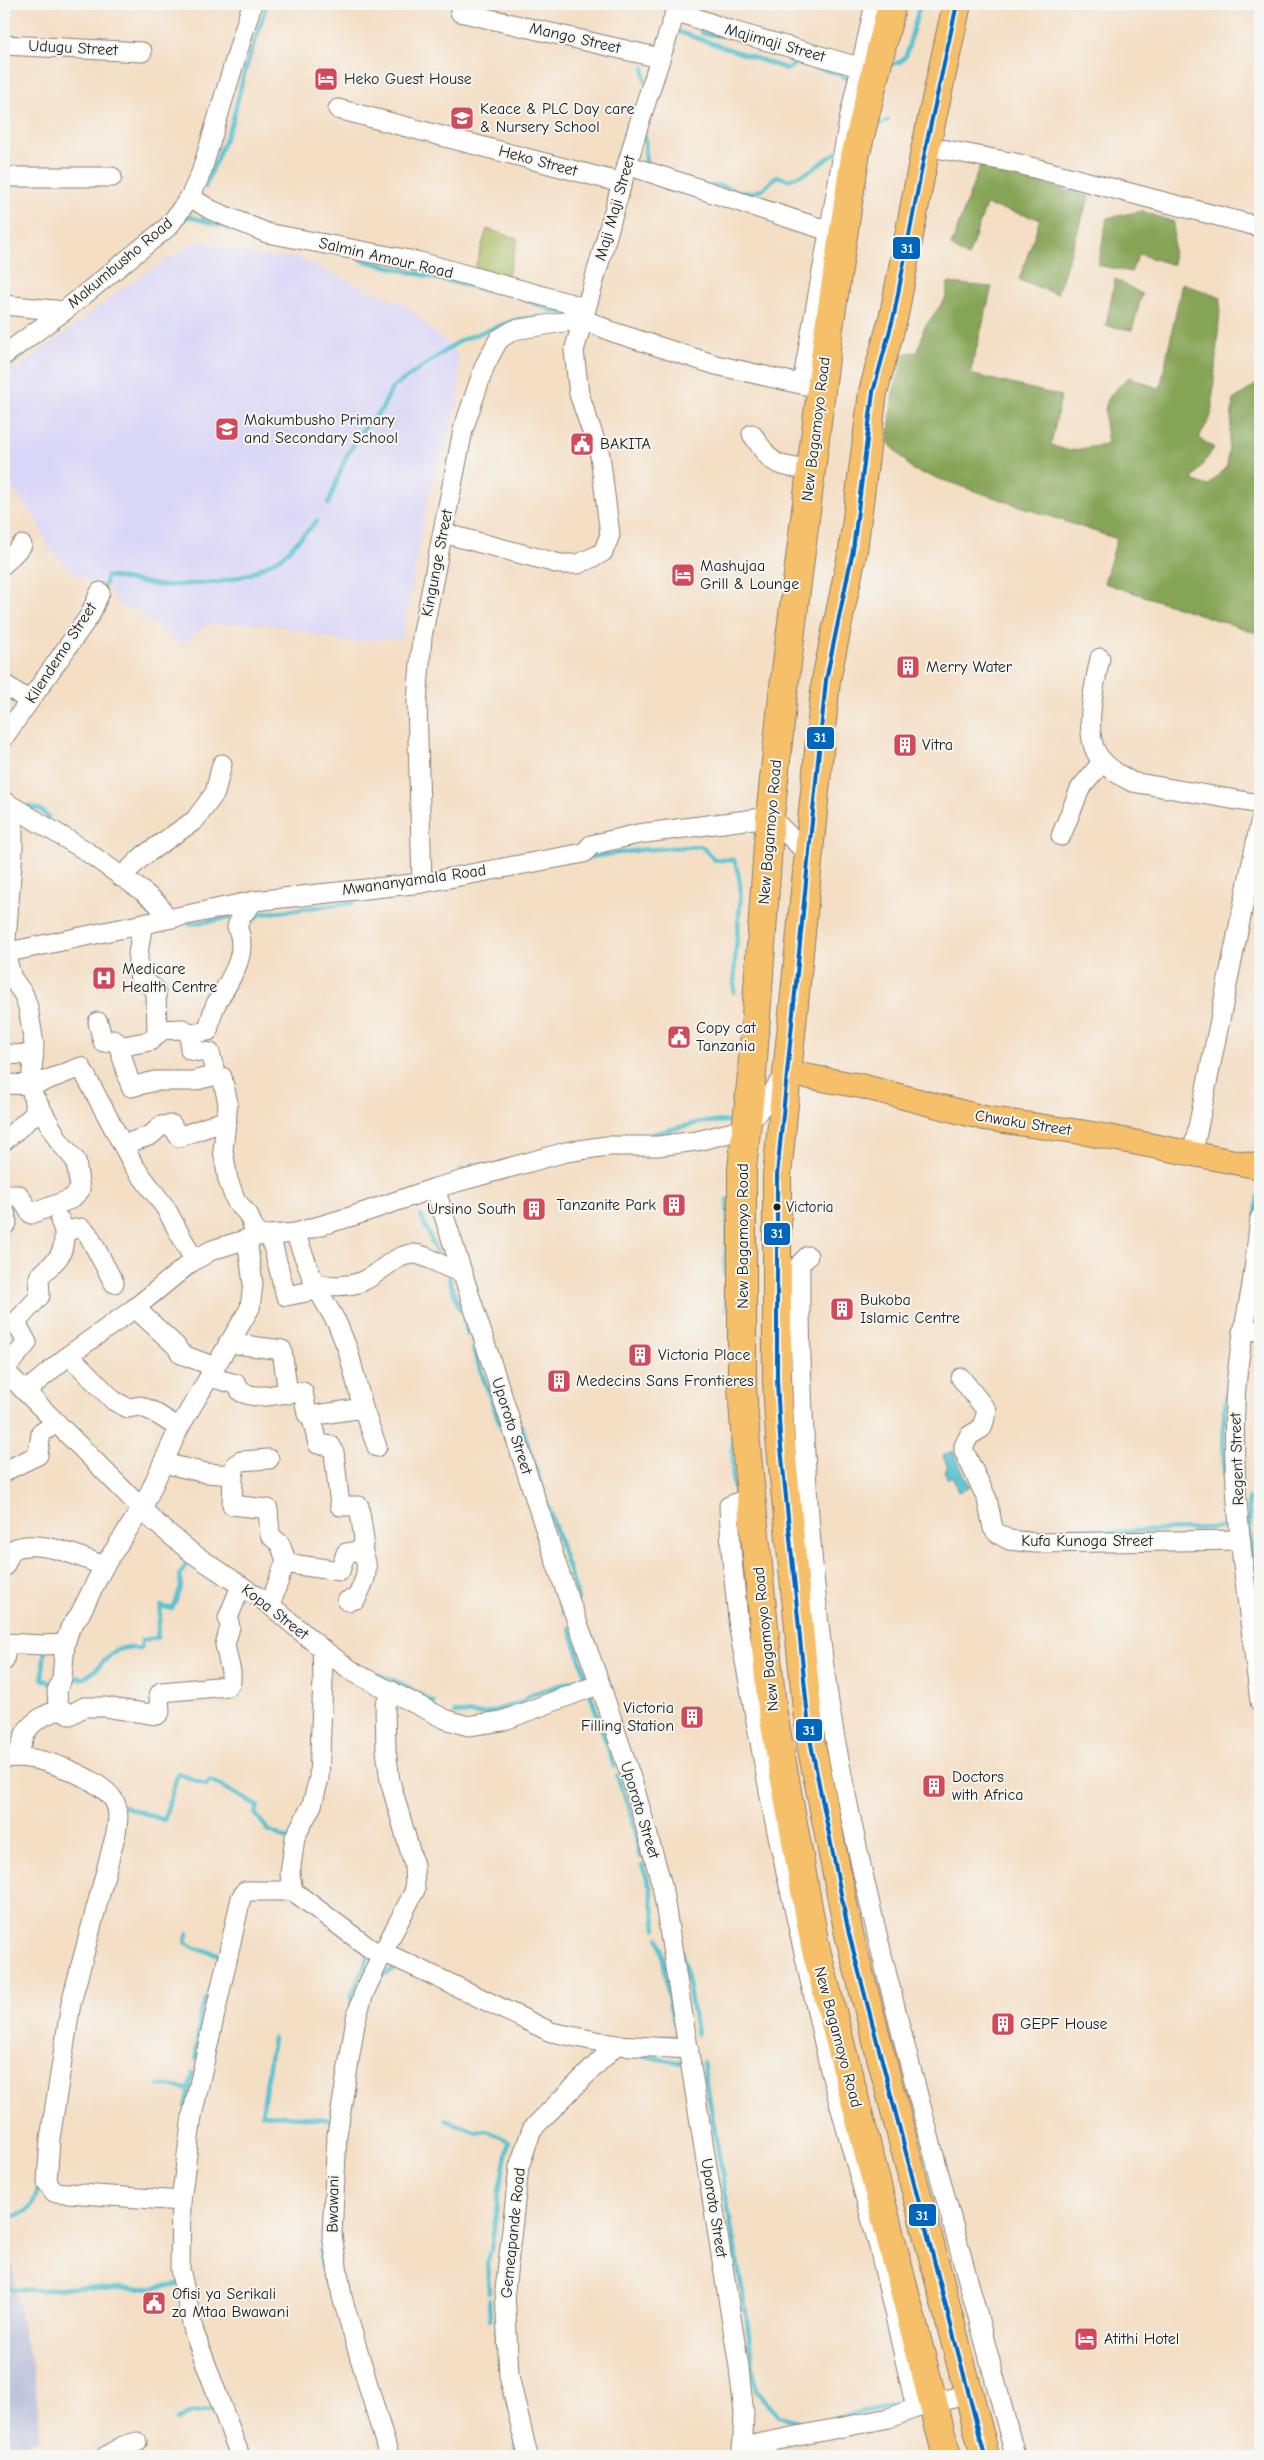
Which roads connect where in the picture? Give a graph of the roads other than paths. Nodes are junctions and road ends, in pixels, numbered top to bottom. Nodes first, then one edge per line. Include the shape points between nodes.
1 (252, 4) edge
2 (875, 4) edge
3 (892, 4) edge
4 (957, 4) edge
5 (677, 7) edge
6 (460, 12) dead end
7 (4, 45) edge
8 (142, 52) dead end
9 (660, 58) junction
10 (868, 70) junction
11 (338, 109) dead end
12 (926, 146) junction
13 (625, 174) junction
14 (4, 176) edge
15 (112, 177) dead end
16 (190, 197) junction
17 (1260, 227) edge
18 (829, 231) junction
19 (4, 305) edge
20 (64, 310) junction
21 (585, 313) junction
22 (4, 355) edge
23 (812, 386) junction
24 (752, 434) dead end
25 (796, 468) dead end
26 (443, 533) junction
27 (22, 545) dead end
28 (4, 564) edge
29 (100, 592) dead end
30 (1100, 658) dead end
31 (4, 684) edge
32 (29, 702) junction
33 (4, 736) edge
34 (1103, 761) junction
35 (222, 764) dead end
36 (9, 804) edge
37 (1260, 804) edge
38 (770, 817) junction
39 (1260, 823) edge
40 (1061, 836) dead end
41 (808, 854) junction
42 (121, 877) junction
43 (422, 883) junction
44 (254, 901) junction
45 (167, 918) junction
46 (142, 923) junction
47 (4, 953) edge
48 (98, 1022) dead end
49 (158, 1030) junction
50 (190, 1034) junction
51 (119, 1047) junction
52 (4, 1054) edge
53 (34, 1055) junction
54 (788, 1073) junction
55 (216, 1075) junction
56 (4, 1084) edge
57 (32, 1091) junction
58 (227, 1120) junction
59 (745, 1129) junction
60 (4, 1140) edge
61 (123, 1145) junction
62 (1193, 1152) junction
63 (1260, 1167) edge
64 (435, 1188) junction
65 (4, 1200) edge
66 (52, 1205) junction
67 (4, 1207) edge
68 (1260, 1218) edge
69 (4, 1226) edge
70 (64, 1231) junction
71 (295, 1232) junction
72 (258, 1237) junction
73 (808, 1256) dead end
74 (194, 1260) junction
75 (462, 1272) junction
76 (114, 1283) dead end
77 (316, 1288) junction
78 (135, 1308) junction
79 (1251, 1331) edge
80 (228, 1343) junction
81 (69, 1355) junction
82 (4, 1370) edge
83 (212, 1372) junction
84 (961, 1378) dead end
85 (25, 1392) junction
86 (288, 1394) junction
87 (363, 1408) junction
88 (310, 1416) junction
89 (56, 1423) junction
90 (179, 1428) junction
91 (377, 1447) dead end
92 (269, 1459) dead end
93 (162, 1462) junction
94 (4, 1473) edge
95 (232, 1475) junction
96 (142, 1509) junction
97 (1241, 1540) junction
98 (362, 1550) junction
99 (286, 1560) junction
100 (104, 1566) junction
101 (4, 1567) edge
102 (241, 1586) junction
103 (347, 1602) dead end
104 (270, 1606) junction
105 (65, 1644) junction
106 (5, 1649) edge
107 (322, 1649) junction
108 (600, 1684) junction
109 (392, 1691) junction
110 (1260, 1702) edge
111 (61, 1710) junction
112 (10, 1758) edge
113 (293, 1891) junction
114 (383, 1952) junction
115 (616, 2045) junction
116 (689, 2049) junction
117 (181, 2201) junction
118 (968, 2394) junction
119 (924, 2406) junction
120 (137, 2442) dead end
121 (742, 2452) edge
122 (106, 2456) edge
123 (240, 2456) edge
124 (389, 2456) edge
125 (528, 2456) edge
126 (947, 2456) edge
127 (985, 2456) edge
128 (1015, 2456) edge

1 - 16 street, Makumbusho Road via 201,173
2 - 10 street
3 - 10 highway, New Bagamoyo Road
4 - 12 highway, New Bagamoyo Road
5 - 9 street, Maji Maji Street
5 - 10 street, Majimaji Street via 729,30
6 - 9 street, Mango Street
7 - 8 street, Udugu Street
9 - 13 street, Maji Maji Street
10 - 18 street
10 - 23 highway, New Bagamoyo Road
11 - 13 street, Heko Street
12 - 17 street via 1015,164
12 - 41 highway, New Bagamoyo Road via 894,316 873,392 852,550 826,680
13 - 18 street, Heko Street
13 - 21 street, Maji Maji Street
14 - 15 street
16 - 20 street, Makumbusho Road via 169,226
16 - 21 street, Salmin Amour Road via 211,210 267,233 420,262
18 - 23 street
19 - 20 street
20 - 22 street, Makumbusho Road
21 - 23 street, Salmin Amour Road via 613,332 716,365
21 - 26 street, Kingunge Street via 514,330 499,339 491,352 463,430
21 - 26 street, Maji Maji Street via 574,351 576,377 596,440 604,482 610,535 603,552 578,564 560,564
23 - 38 highway, New Bagamoyo Road
24 - 25 street via 779,466
26 - 43 street, Kingunge Street via 422,637 418,702
27 - 28 street
29 - 32 street, Kilendemo Street via 90,615
30 - 34 street via 1091,702 1092,738
31 - 32 street
32 - 33 street, Kilendemo Street
34 - 37 street via 1132,782
34 - 40 street via 1080,789
35 - 42 street via 215,793 194,820 143,856
36 - 42 street via 83,849
36 - 47 street via 13,850
38 - 41 street
38 - 43 street, Mwananyamala Road via 638,834 591,845 584,852
38 - 59 highway, New Bagamoyo Road via 752,1074
39 - 62 street
41 - 54 highway, New Bagamoyo Road
42 - 45 street via 158,904
43 - 44 street, Mwananyamala Road
44 - 45 street, Mwananyamala Road
44 - 50 street via 237,927 242,936 240,957 215,1008 208,1031
45 - 46 street, Mwananyamala Road
46 - 47 street, Mwananyamala Road
46 - 49 street via 138,969 140,979 156,993
47 - 53 street via 12,978 28,1007
48 - 51 street via 103,1042 116,1040
49 - 50 street via 183,1029
49 - 51 street via 153,1040
50 - 55 street via 190,1050 210,1053
51 - 55 street via 132,1087 153,1081 193,1082
52 - 53 street
53 - 57 street
54 - 59 street
54 - 62 main road, Chwaku Street via 861,1086 984,1118
54 - 118 highway, New Bagamoyo Road via 777,1175 777,1380 810,1739 849,1934
55 - 58 street via 222,1077 227,1094
56 - 57 street
57 - 60 street via 36,1108 34,1117
57 - 61 street via 81,1067
57 - 66 street via 58,1141 74,1157 78,1167 79,1192 71,1199
58 - 61 street via 179,1137 172,1125 166,1125 148,1137
58 - 72 street via 223,1157 228,1180
59 - 64 street via 697,1141 658,1146 607,1146 566,1152
59 - 119 highway, New Bagamoyo Road via 742,1169 742,1387 763,1710 815,1946
61 - 74 street
62 - 63 main road, Chwaku Street
64 - 71 street
64 - 75 street, Uporoto Street
65 - 66 street via 8,1195 19,1196 31,1214
66 - 70 street
67 - 69 street via 7,1223
68 - 79 street, Regent Street via 1251,1288
70 - 76 street via 82,1228 88,1234
70 - 82 street via 60,1258 40,1276 40,1296 18,1321 27,1345
71 - 72 street
71 - 77 street
72 - 74 street via 220,1247
72 - 77 street via 286,1296
72 - 80 street via 253,1298 245,1318
73 - 128 street via 800,1264 803,1448 819,1632 834,1731 893,2005
74 - 78 street
75 - 77 street via 412,1254 403,1256 361,1282
75 - 108 street, Uporoto Street via 558,1569
77 - 87 street via 337,1323 348,1350
78 - 81 street
78 - 83 street via 181,1354
79 - 97 street, Regent Street via 1235,1407
80 - 83 street
80 - 86 street via 282,1350
81 - 85 street
81 - 90 street via 114,1401 128,1408 140,1406
82 - 85 street, Kopa Street
83 - 86 street via 249,1395
83 - 90 street
84 - 97 street, Kufa Kunoga Street via 987,1411 982,1428 969,1436 964,1451 987,1500 993,1528 1003,1538 1036,1543
85 - 89 street, Kopa Street
86 - 88 street via 303,1392
87 - 88 street
87 - 91 street
88 - 98 street via 318,1444 331,1446 334,1452 340,1506 359,1506 364,1539
89 - 94 street via 41,1433 38,1455
89 - 96 street, Kopa Street
90 - 93 street
92 - 95 street via 241,1461 236,1464
93 - 95 street via 206,1473
93 - 96 street
95 - 99 street via 232,1505 268,1509 270,1535 280,1544
96 - 100 street
96 - 102 street, Kopa Street via 192,1553
97 - 110 street, Regent Street
98 - 99 street via 346,1553 340,1571 291,1564
98 - 103 street via 367,1569 356,1599
99 - 104 street
100 - 101 street via 62,1550 28,1547 12,1550
100 - 105 street via 70,1628
102 - 104 street, Kopa Street
102 - 111 street via 228,1618 230,1627 225,1645 231,1677 228,1686 161,1692 157,1715 105,1707 84,1707 70,1715
104 - 107 street, Kopa Street
105 - 106 street
105 - 111 street via 64,1667 56,1699
107 - 109 street, Kopa Street via 355,1673
107 - 113 street via 319,1778 312,1805 295,1837 290,1874
108 - 109 street, Kopa Street via 502,1721 468,1726 445,1720
108 - 116 street, Uporoto Street via 662,1885
109 - 114 street, Bwawani via 385,1705 386,1750 390,1781 416,1882 414,1894
111 - 112 street via 39,1718
112 - 117 street via 51,1764 82,1776 103,1789 118,1810 116,1833 71,2003 50,2139 47,2182 54,2192
113 - 114 street via 372,1950
113 - 117 street via 252,1889 245,1891 241,1898 192,2116
114 - 115 street via 551,2032
114 - 124 street, Bwawani via 364,1993 350,2046 337,2135 332,2235 342,2297
115 - 116 street
115 - 125 street, Gemeapande Road via 532,2129 518,2167 505,2290 509,2376
116 - 121 street, Uporoto Street via 739,2367 744,2414
117 - 123 street via 180,2269 194,2332
118 - 119 street
118 - 127 highway, New Bagamoyo Road
119 - 121 street via 890,2418
119 - 126 highway, New Bagamoyo Road
120 - 122 street via 122,2446

